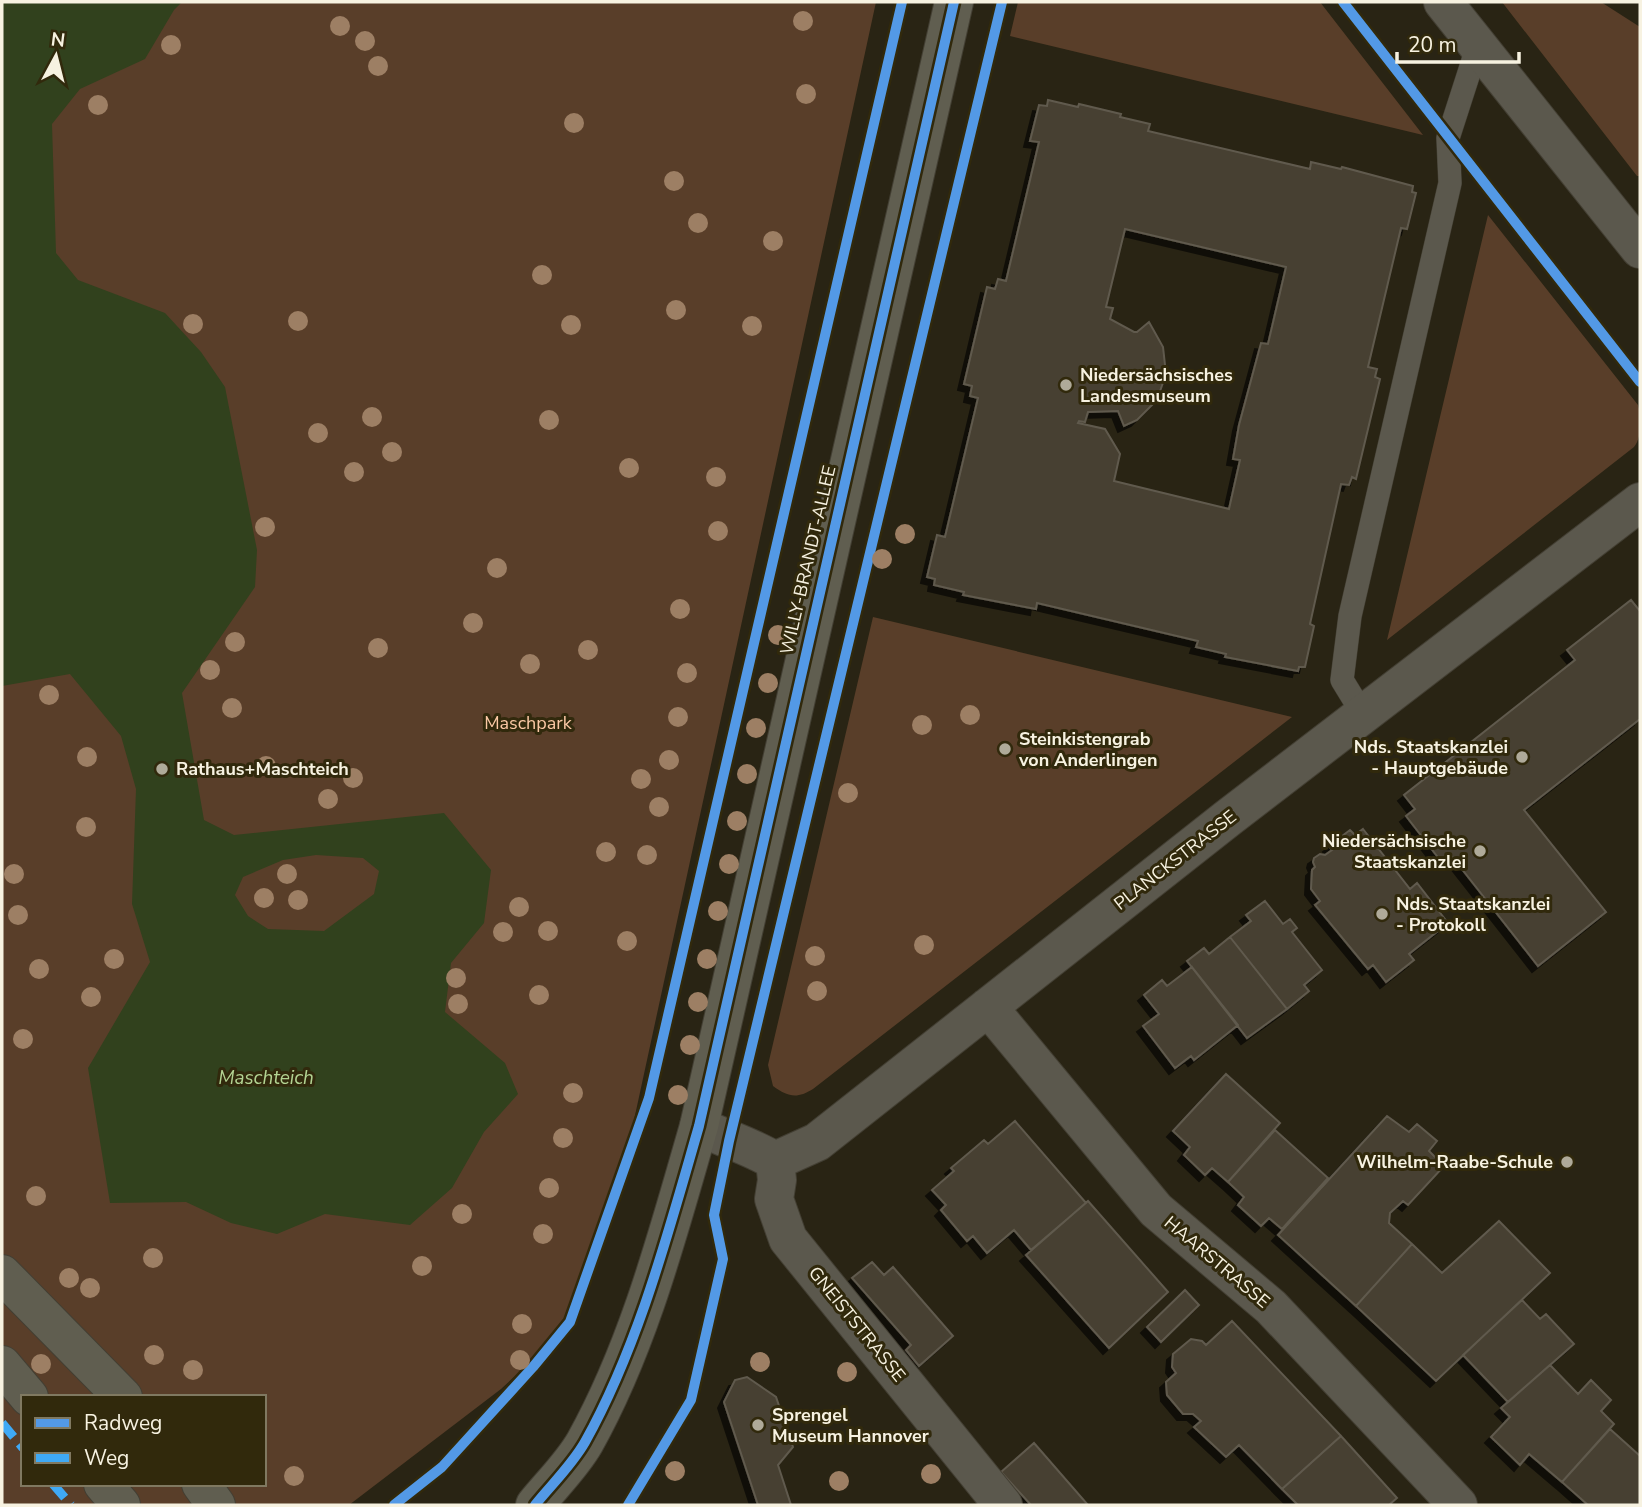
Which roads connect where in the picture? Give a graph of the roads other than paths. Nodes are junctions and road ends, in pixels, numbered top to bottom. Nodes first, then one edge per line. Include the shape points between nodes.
1 (954, 2) edge
2 (1443, 2) edge
3 (1478, 46) junction
4 (1640, 249) edge
5 (1640, 502) edge
6 (1363, 716) junction
7 (988, 1007) junction
8 (699, 1126) junction
9 (775, 1161) junction
10 (2, 1275) edge
11 (2, 1365) edge
12 (27, 1395) edge
13 (122, 1395) edge
14 (105, 1486) edge
15 (202, 1486) edge
16 (121, 1505) edge
17 (216, 1505) edge
18 (535, 1505) edge
19 (1003, 1505) edge
20 (1458, 1505) edge

1 - 8 street, WILLY-BRANDT-ALLEE
2 - 3 street
3 - 4 street
3 - 6 lane via 1448,138 1450,183 1350,616 1342,680
5 - 6 street, PLANCKSTRASSE
6 - 7 street, PLANCKSTRASSE
7 - 9 street, PLANCKSTRASSE via 817,1142
7 - 20 street, HAARSTRASSE via 1156,1210 1271,1307
8 - 9 street via 753,1147
8 - 18 street, WILLY-BRANDT-ALLEE via 625,1358 584,1444
9 - 19 street, GNEISTSTRASSE via 774,1199 788,1239
10 - 13 street
11 - 12 street
14 - 16 street
15 - 17 street

